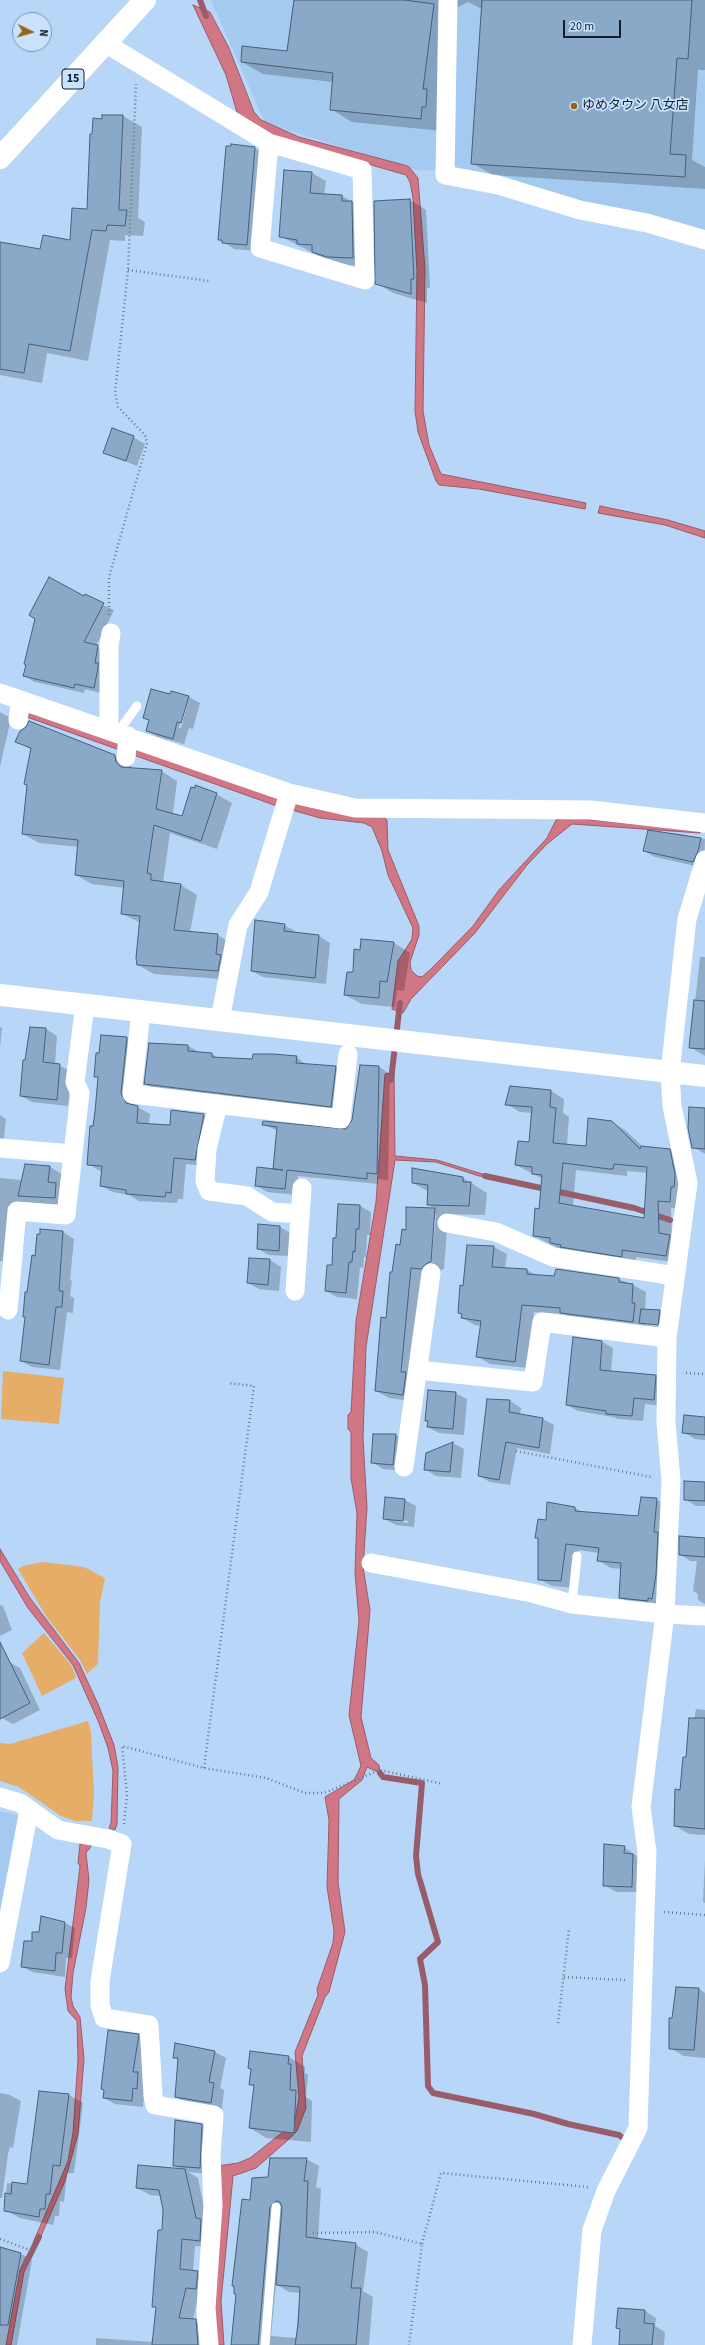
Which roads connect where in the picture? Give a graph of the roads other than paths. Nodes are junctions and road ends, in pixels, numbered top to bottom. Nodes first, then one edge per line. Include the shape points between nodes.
1 (145, 0) edge
2 (448, 0) edge
3 (106, 44) junction
4 (268, 143) junction
5 (0, 158) edge
6 (705, 240) edge
7 (111, 633) road end
8 (0, 693) edge
9 (21, 700) junction
10 (137, 706) dead end
11 (18, 720) dead end
12 (118, 732) junction
13 (126, 757) dead end
14 (289, 793) junction
15 (705, 823) edge
16 (705, 860) edge
17 (0, 995) edge
18 (85, 1004) junction
19 (141, 1011) junction
20 (220, 1020) junction
21 (348, 1054) dead end
22 (670, 1072) junction
23 (705, 1076) edge
24 (218, 1104) junction
25 (0, 1148) edge
26 (73, 1154) junction
27 (302, 1188) dead end
28 (300, 1214) junction
29 (447, 1223) dead end
30 (431, 1274) dead end
31 (675, 1276) junction
32 (5, 1288) edge
33 (294, 1291) dead end
34 (8, 1310) dead end
35 (667, 1338) junction
36 (418, 1370) junction
37 (404, 1467) dead end
38 (577, 1556) dead end
39 (371, 1563) dead end
40 (572, 1604) junction
41 (665, 1614) junction
42 (705, 1616) edge
43 (0, 1797) edge
44 (30, 1810) junction
45 (0, 1963) edge
46 (276, 2207) dead end
47 (209, 2345) edge
48 (265, 2345) edge
49 (582, 2345) edge

1 - 3 street, 15
2 - 6 street via 445,175 498,185 580,210 647,223
3 - 4 street
3 - 5 street, 15
4 - 4 street via 362,170 365,280 260,248
7 - 12 street via 109,646
8 - 9 street
9 - 11 street
9 - 12 street
10 - 12 lane
12 - 13 street
12 - 14 street
14 - 15 street via 354,808 591,810
14 - 20 street via 259,892 238,925
16 - 22 street via 687,919
17 - 18 street
18 - 19 street
18 - 26 street via 75,1082 80,1093
19 - 20 street
19 - 24 street via 132,1094
20 - 22 street
21 - 24 street via 341,1118
22 - 23 street
22 - 31 street via 672,1106 688,1183
24 - 28 street via 207,1149 204,1181 209,1191 247,1196 272,1212
25 - 26 street
26 - 32 street via 66,1215 17,1211
27 - 28 street
28 - 33 street
29 - 31 street via 496,1232 553,1257
30 - 36 street
31 - 35 street
32 - 34 street
35 - 36 street via 542,1322 533,1382
35 - 41 street via 666,1423 672,1480
36 - 37 street
38 - 40 lane
39 - 40 street via 532,1593
40 - 41 street
41 - 42 street
41 - 49 street via 641,1807 647,1852 638,2128 606,2191 592,2230
43 - 44 street via 20,1803
44 - 45 street
44 - 47 street via 58,1830 122,1844 100,1981 100,2005 104,2018 149,2025 155,2105 214,2115 211,2156 214,2206 206,2308
46 - 48 lane

